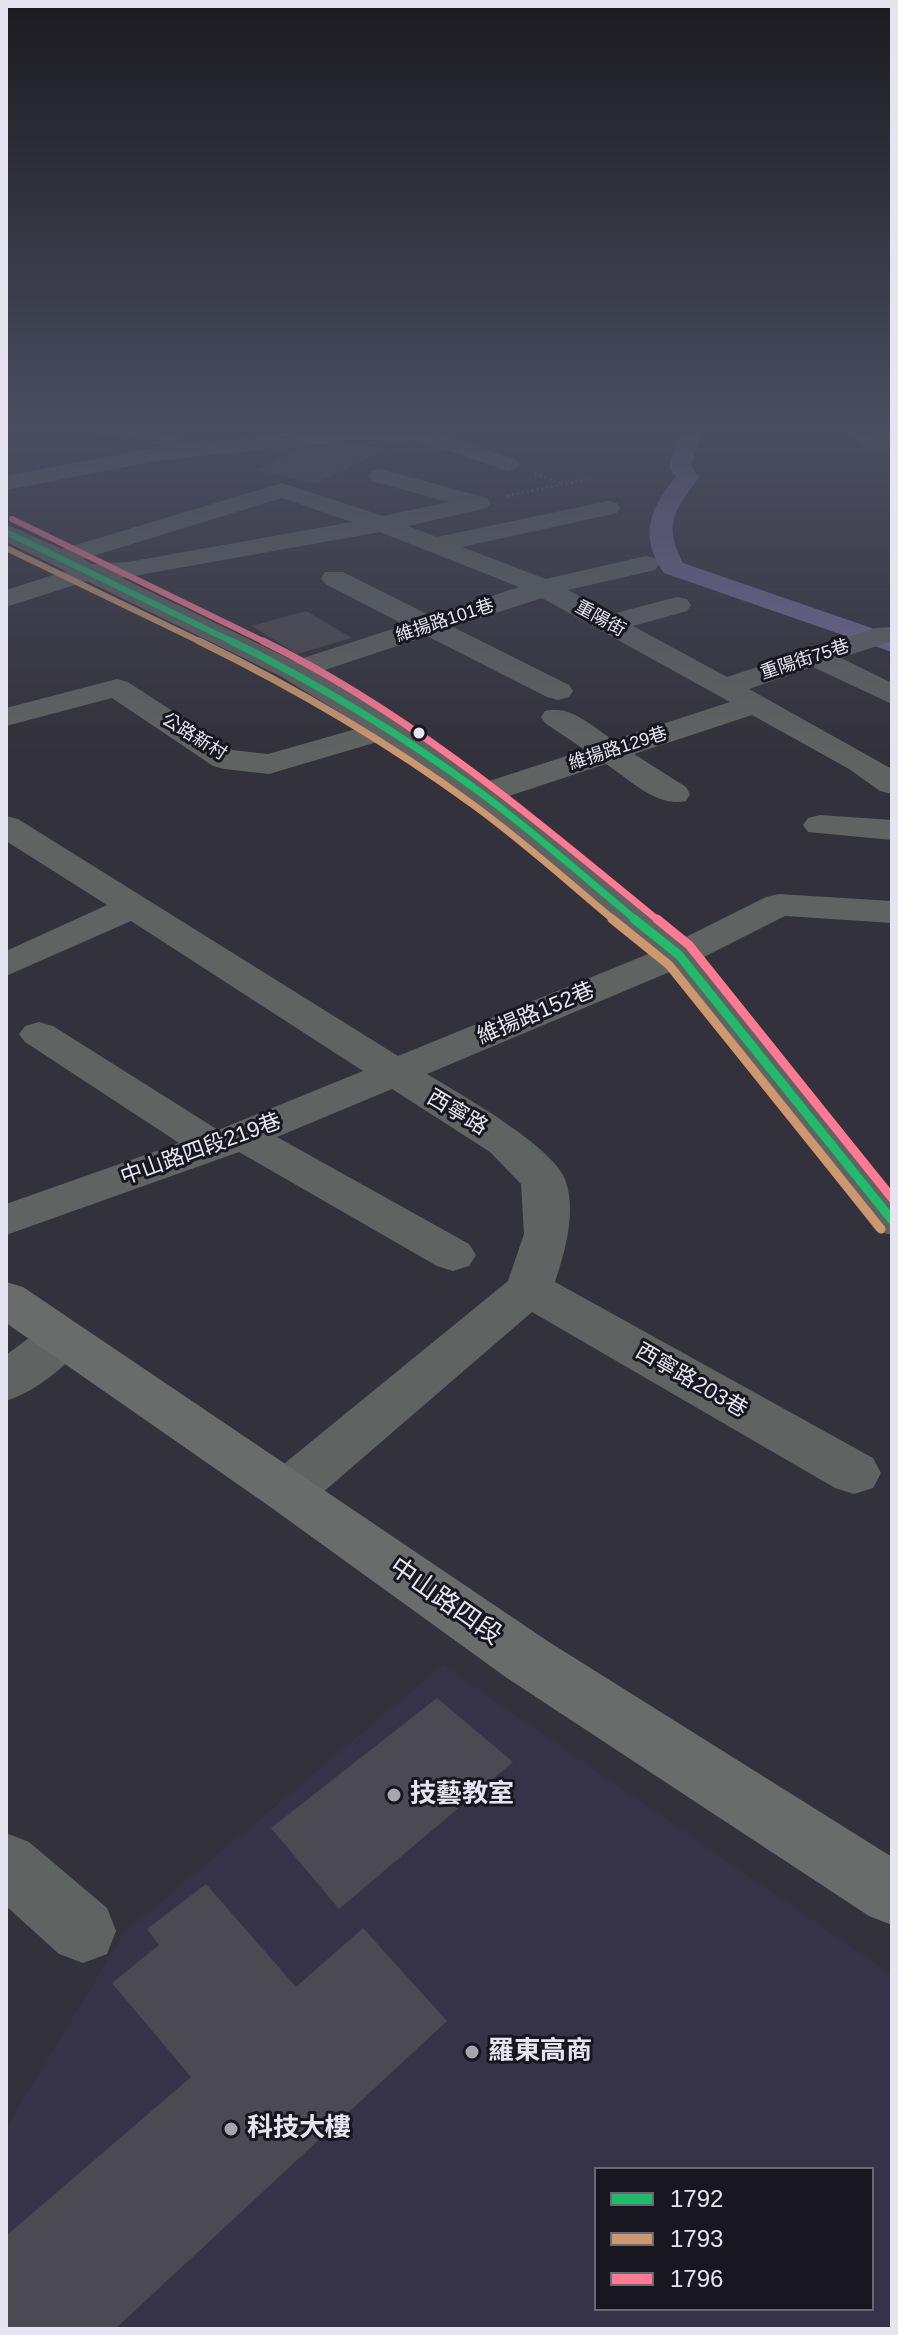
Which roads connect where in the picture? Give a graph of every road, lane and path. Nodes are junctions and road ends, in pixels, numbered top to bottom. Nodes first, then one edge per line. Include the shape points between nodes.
1 (11, 536) edge
2 (133, 536) edge
3 (316, 536) edge
4 (412, 536) edge
5 (477, 536) edge
6 (435, 545) junction
7 (61, 558) junction
8 (646, 564) dead end
9 (89, 572) junction
10 (334, 578) dead end
11 (544, 588) junction
12 (6, 599) edge
13 (677, 605) dead end
14 (608, 624) junction
15 (432, 625) junction
16 (886, 634) dead end
17 (815, 657) junction
18 (292, 671) junction
19 (725, 687) junction
20 (892, 695) edge
21 (755, 704) junction
22 (6, 717) edge
23 (389, 729) junction
24 (609, 752) junction
25 (892, 784) edge
26 (482, 794) junction
27 (674, 794) dead end
28 (820, 825) dead end
29 (6, 826) edge
30 (892, 830) edge
31 (133, 907) junction
32 (892, 912) edge
33 (679, 955) junction
34 (6, 965) edge
35 (39, 1034) dead end
36 (393, 1074) junction
37 (227, 1141) junction
38 (6, 1220) edge
39 (892, 1220) edge
40 (453, 1255) dead end
41 (529, 1289) junction
42 (6, 1299) edge
43 (62, 1338) junction
44 (6, 1382) edge
45 (854, 1473) dead end
46 (288, 1491) junction
47 (6, 1864) edge
48 (892, 1894) edge
49 (83, 1931) dead end

1 - 7 street
2 - 7 street, 重陽街
3 - 9 street via 128,570
4 - 6 street, 重陽街
5 - 6 street
6 - 11 street, 重陽街
7 - 9 street
8 - 11 street, 維揚路101巷
9 - 12 street
9 - 18 street
10 - 15 street
11 - 14 street, 重陽街
11 - 15 street, 維揚路101巷
13 - 14 street
14 - 19 street, 重陽街
15 - 18 street, 維揚路101巷
15 - 24 street via 557,704
16 - 17 street, 重陽街75巷
17 - 19 street, 重陽街75巷
17 - 20 street
18 - 23 street
19 - 21 street, 重陽街
21 - 24 street, 維揚路129巷
21 - 25 street, 重陽街
22 - 23 street, 公路新村 via 117,688 224,759 269,764
23 - 26 street
24 - 26 street, 維揚路129巷
24 - 27 street
26 - 33 street
28 - 30 street
29 - 31 street, 西寧路
31 - 34 street
31 - 36 street, 西寧路
32 - 33 street, 維揚路152巷 via 779,905
33 - 36 street, 維揚路152巷
33 - 39 street
35 - 37 street
36 - 37 street, 中山路四段219巷
36 - 41 street, 西寧路 via 505,1142 543,1180 547,1234
37 - 38 street, 中山路四段219巷
37 - 40 street
41 - 45 street, 西寧路203巷
41 - 46 street
42 - 43 main road, 中山路四段
43 - 44 street
43 - 46 main road, 中山路四段
46 - 48 main road, 中山路四段 via 528,1660
47 - 49 street

